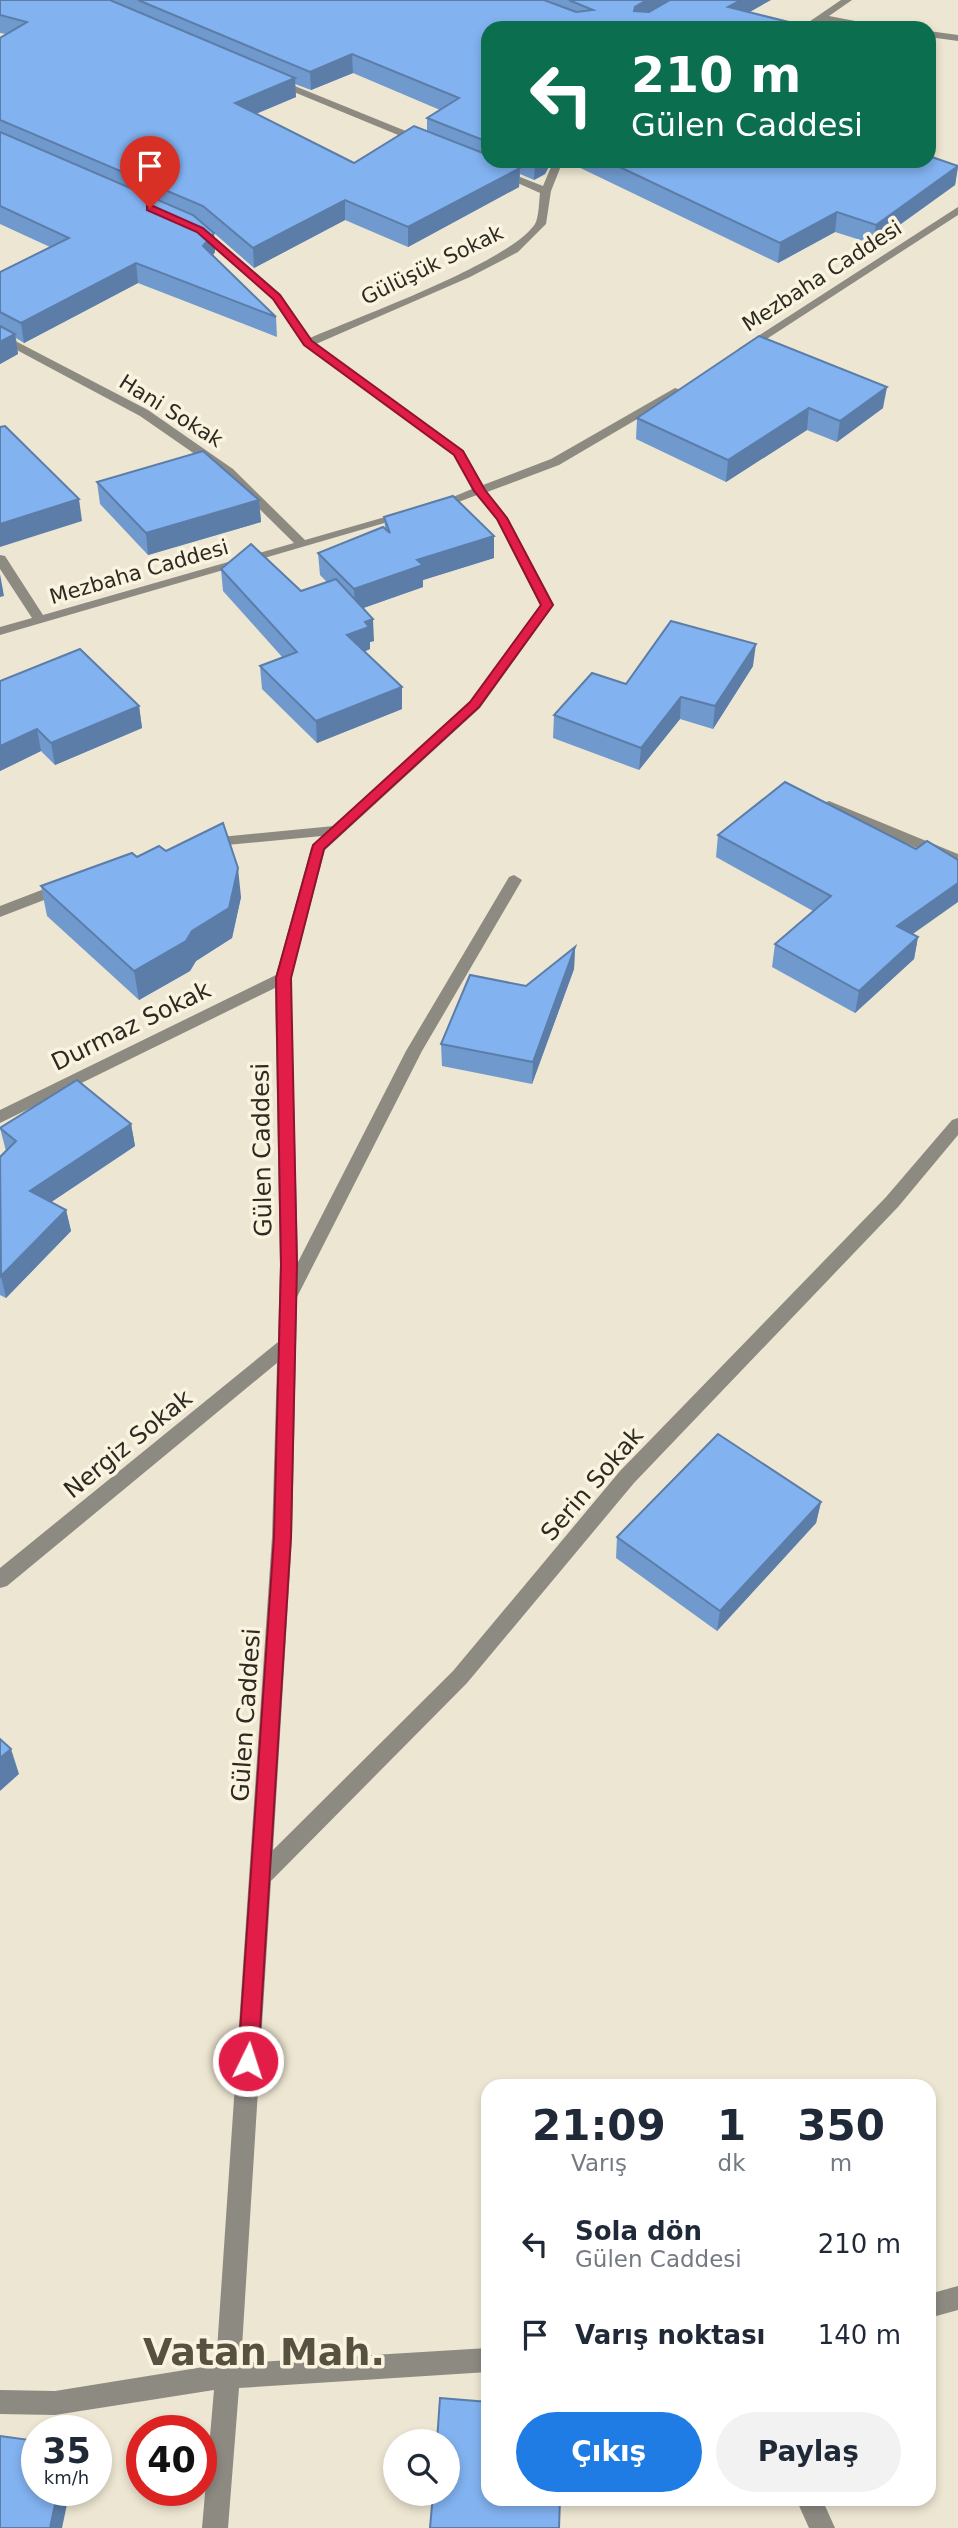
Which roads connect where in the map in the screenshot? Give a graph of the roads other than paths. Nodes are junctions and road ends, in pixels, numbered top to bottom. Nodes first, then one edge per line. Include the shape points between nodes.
1 (847, 0) edge
2 (820, 18) junction
3 (816, 21) edge
4 (840, 21) edge
5 (936, 35) edge
6 (958, 38) edge
7 (262, 76) edge
8 (431, 145) edge
9 (489, 168) edge
10 (555, 168) edge
11 (546, 191) junction
12 (958, 210) edge
13 (188, 225) edge
14 (0, 336) edge
15 (308, 343) junction
16 (733, 356) edge
17 (689, 385) edge
18 (480, 491) junction
19 (303, 545) junction
20 (0, 559) edge
21 (40, 620) junction
22 (0, 631) edge
23 (809, 798) edge
24 (337, 830) junction
25 (195, 845) edge
26 (958, 860) edge
27 (514, 880) dead end
28 (77, 882) edge
29 (0, 912) edge
30 (284, 978) junction
31 (0, 1117) edge
32 (958, 1124) edge
33 (288, 1298) junction
34 (287, 1345) junction
35 (0, 1580) edge
36 (261, 1875) junction
37 (958, 2298) edge
38 (936, 2304) edge
39 (481, 2360) edge
40 (228, 2376) junction
41 (0, 2402) edge
42 (812, 2506) edge
43 (215, 2528) edge
44 (822, 2528) edge

1 - 2 street
2 - 3 street
2 - 4 street
5 - 6 street
7 - 8 street
9 - 11 street
10 - 11 street, Gülüşük Sokak
11 - 15 street, Gülüşük Sokak via 541,224 514,250
12 - 16 street, Mezbaha Caddesi
13 - 15 street, Gülen Caddesi via 200,230 276,297
14 - 19 street, Hani Sokak via 144,413 229,471
15 - 18 street, Gülen Caddesi via 459,453
17 - 18 street, Mezbaha Caddesi via 555,462
18 - 19 street, Mezbaha Caddesi
18 - 24 street, Gülen Caddesi via 502,518 547,605 475,705
19 - 21 street, Mezbaha Caddesi
20 - 21 street
21 - 22 street, Mezbaha Caddesi
23 - 26 street
24 - 25 street
24 - 30 street, Gülen Caddesi via 318,848
27 - 33 street via 414,1051
28 - 29 street
30 - 31 street, Durmaz Sokak
30 - 33 street, Gülen Caddesi
32 - 36 street, Serin Sokak via 892,1202 628,1477 460,1677
33 - 34 street, Gülen Caddesi
34 - 35 street, Nergiz Sokak
34 - 36 street, Gülen Caddesi via 282,1537
36 - 40 street, Gülen Caddesi
37 - 38 street
39 - 40 street
40 - 41 street via 55,2403
40 - 43 street, Gülen Caddesi
42 - 44 street

